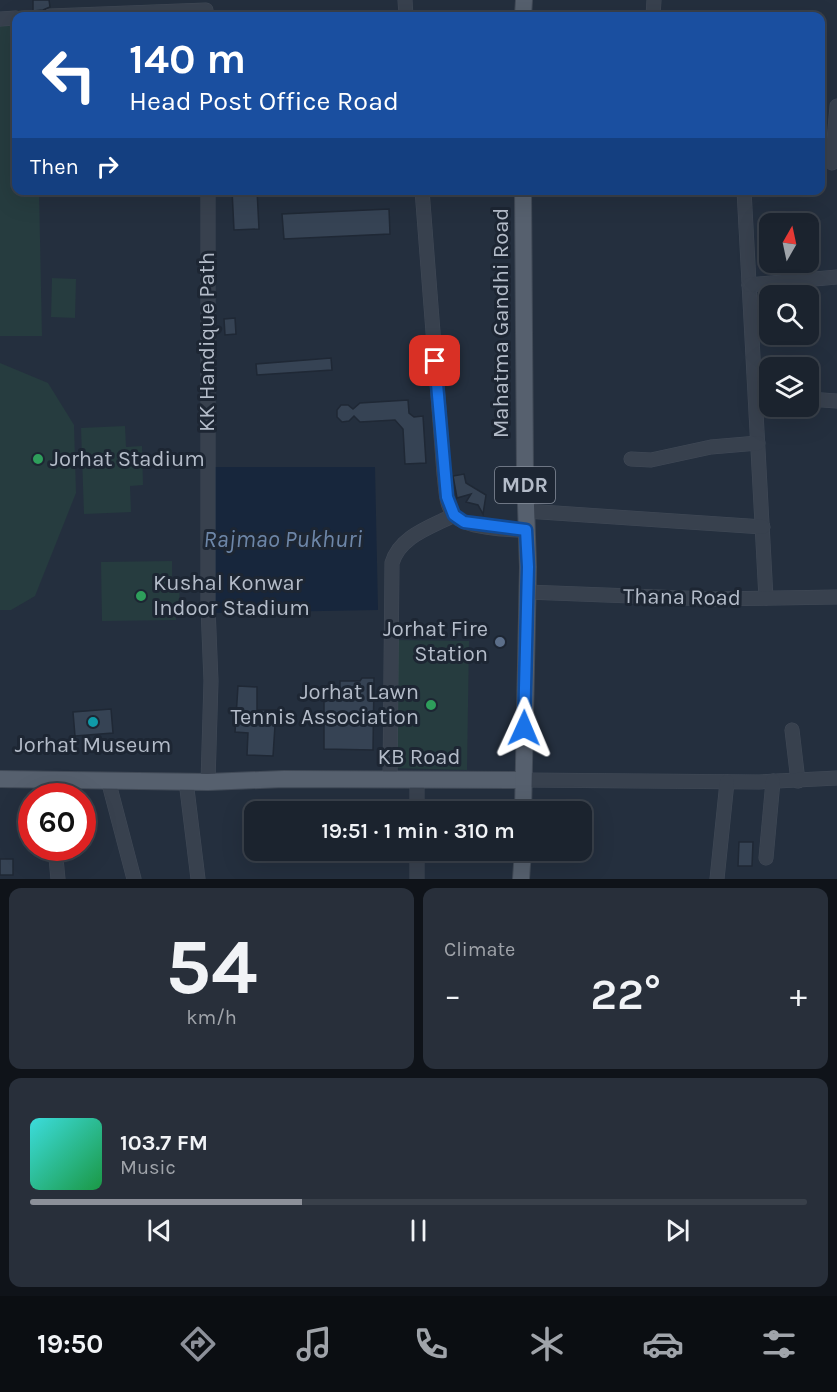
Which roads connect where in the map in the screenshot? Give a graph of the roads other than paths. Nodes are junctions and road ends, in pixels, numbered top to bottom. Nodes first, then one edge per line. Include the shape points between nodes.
1 (206, 9) edge
2 (139, 12) edge
3 (837, 106) edge
4 (830, 163) edge
5 (208, 195) edge
6 (422, 195) edge
7 (523, 195) edge
8 (744, 195) edge
9 (837, 277) edge
10 (749, 285) junction
11 (759, 364) edge
12 (819, 400) edge
13 (837, 401) edge
14 (761, 417) edge
15 (758, 443) junction
16 (631, 459) dead end
17 (525, 511) junction
18 (454, 515) junction
19 (763, 527) junction
20 (526, 530) junction
21 (528, 592) junction
22 (837, 597) edge
23 (766, 598) junction
24 (792, 730) dead end
25 (837, 778) edge
26 (0, 779) edge
27 (50, 779) junction
28 (108, 780) junction
29 (390, 780) junction
30 (417, 780) junction
31 (523, 780) junction
32 (186, 781) junction
33 (773, 781) junction
34 (798, 781) junction
35 (208, 782) junction
36 (727, 782) junction
37 (50, 783) edge
38 (417, 801) edge
39 (523, 801) edge
40 (766, 858) dead end
41 (56, 861) edge
42 (417, 861) edge
43 (522, 861) edge
44 (58, 879) edge
45 (134, 879) edge
46 (198, 879) edge
47 (417, 879) edge
48 (521, 879) edge
49 (717, 879) edge

1 - 2 street
3 - 4 street
5 - 35 street, KK Handique Path
6 - 18 street via 444,474 448,504
7 - 17 main road, Mahatma Gandhi Road / MDR
8 - 10 street
9 - 10 street
10 - 11 street
12 - 13 street
14 - 15 street
15 - 16 street via 711,447 651,460
15 - 19 street
17 - 19 street
17 - 20 main road, Mahatma Gandhi Road / MDR
18 - 20 street via 471,524
18 - 29 street via 405,541 396,550 392,563
19 - 23 street
20 - 21 main road, Mahatma Gandhi Road / MDR
21 - 23 street, Thana Road
21 - 31 main road, Mahatma Gandhi Road / MDR
22 - 23 street, Thana Road
24 - 34 street
25 - 34 street, KB Road
26 - 27 main road, KB Road
27 - 28 main road, KB Road
27 - 37 street
28 - 32 main road, KB Road
28 - 45 street
29 - 30 main road, KB Road
29 - 35 main road, KB Road
30 - 31 main road, KB Road
30 - 38 street
31 - 36 street, KB Road
31 - 39 main road, Mahatma Gandhi Road
32 - 35 main road, KB Road
32 - 46 street
33 - 34 street, KB Road
33 - 36 street, KB Road
33 - 40 street
36 - 49 street
41 - 44 street
42 - 47 street
43 - 48 main road

